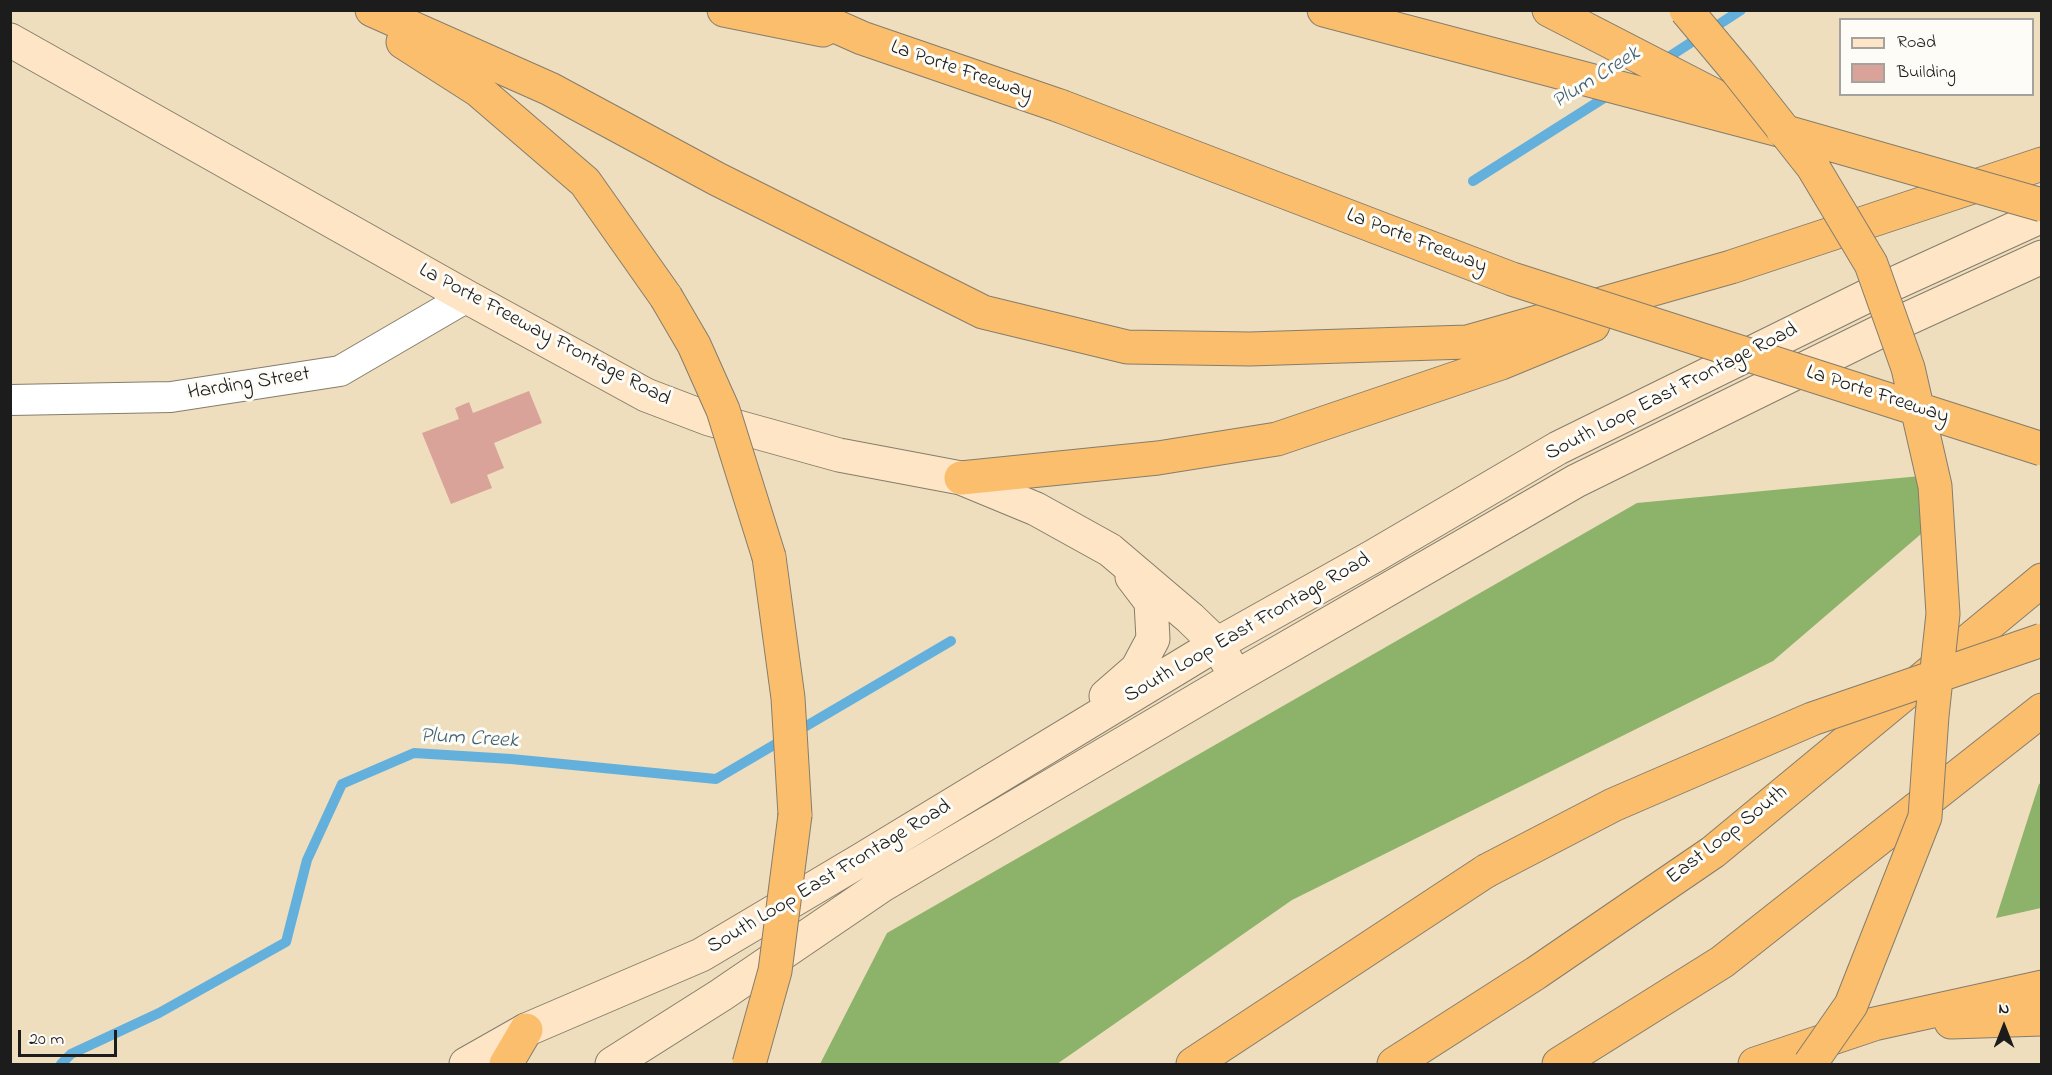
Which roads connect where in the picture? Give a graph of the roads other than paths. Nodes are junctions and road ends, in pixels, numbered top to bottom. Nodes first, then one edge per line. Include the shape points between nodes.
1 (354, 10) edge
2 (372, 10) edge
3 (724, 10) edge
4 (799, 10) edge
5 (1324, 10) edge
6 (1549, 10) edge
7 (1686, 10) edge
8 (862, 38) junction
9 (10, 40) edge
10 (1783, 131) junction
11 (2042, 164) edge
12 (2042, 205) edge
13 (2042, 216) edge
14 (2042, 257) edge
15 (1731, 267) junction
16 (467, 297) junction
17 (10, 400) edge
18 (2042, 449) edge
19 (961, 478) junction
20 (1110, 550) junction
21 (2042, 580) edge
22 (2042, 640) edge
23 (1217, 644) junction
24 (1236, 677) junction
25 (2042, 710) edge
26 (1051, 745) junction
27 (2042, 987) edge
28 (2042, 1020) edge
29 (1874, 1024) junction
30 (526, 1030) junction
31 (466, 1065) edge
32 (506, 1065) edge
33 (612, 1065) edge
34 (750, 1065) edge
35 (1193, 1065) edge
36 (1394, 1065) edge
37 (1559, 1065) edge
38 (1755, 1065) edge
39 (1810, 1065) edge

1 - 34 highway, bridge via 478,90 585,182 666,297 694,345 723,410 769,557 788,698 795,814 775,971
2 - 15 highway via 550,89 717,179 983,312 1127,347 1250,349 1467,342
3 - 8 highway
4 - 8 highway, La Porte Freeway
5 - 10 highway
6 - 10 highway
7 - 39 highway, bridge via 1813,167 1871,264 1908,368 1935,486 1943,614 1925,817 1851,1005
8 - 18 highway, La Porte Freeway, bridge via 1060,106 1512,279
9 - 16 main road, La Porte Freeway Frontage Road
10 - 12 highway, bridge
11 - 15 highway
13 - 23 main road, South Loop East Frontage Road via 1871,294 1558,448
14 - 24 main road, South Loop East Frontage Road via 1887,328 1576,481
15 - 19 highway via 1501,363 1277,439 1158,459
16 - 17 street, Harding Street via 340,371 171,397
16 - 19 main road, La Porte Freeway Frontage Road via 646,395 709,419 839,455
19 - 20 main road, La Porte Freeway Frontage Road via 1036,509
20 - 23 main road, La Porte Freeway Frontage Road
20 - 26 main road via 1151,602 1153,639 1137,669
21 - 36 highway, East Loop South via 1713,852
22 - 35 highway, bridge via 1812,719 1613,805 1486,871
23 - 24 main road, La Porte Freeway Frontage Road
23 - 26 main road, South Loop East Frontage Road
24 - 33 main road, South Loop East Frontage Road via 881,886
25 - 37 highway via 1722,962
26 - 30 main road, South Loop East Frontage Road via 701,955
27 - 29 highway
28 - 29 highway
29 - 38 highway
30 - 31 main road, South Loop East Frontage Road
30 - 32 highway

